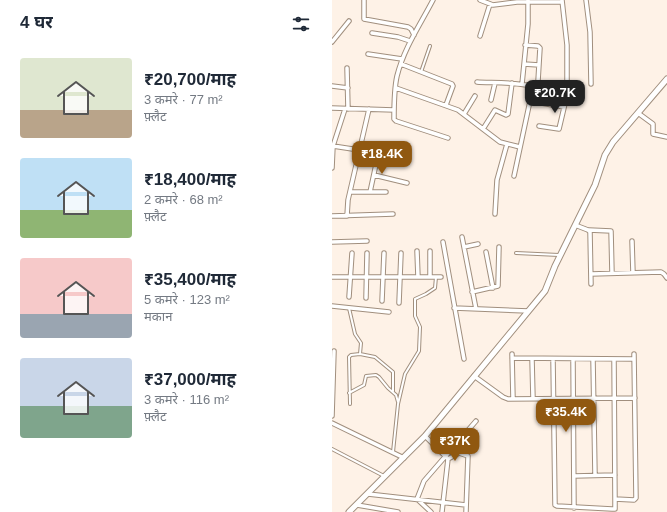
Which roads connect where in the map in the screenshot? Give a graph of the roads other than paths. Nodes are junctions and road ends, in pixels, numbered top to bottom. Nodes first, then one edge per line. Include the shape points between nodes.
1 (364, 0) edge
2 (433, 0) edge
3 (480, 0) edge
4 (586, 0) edge
5 (528, 1) edge
6 (562, 1) edge
7 (490, 4) junction
8 (349, 21) dead end
9 (372, 33) dead end
10 (415, 33) junction
11 (480, 36) dead end
12 (410, 41) junction
13 (332, 42) edge
14 (525, 45) junction
15 (430, 46) dead end
16 (368, 54) dead end
17 (402, 59) junction
18 (400, 64) junction
19 (524, 64) junction
20 (539, 65) junction
21 (347, 68) dead end
22 (421, 72) junction
23 (667, 79) edge
24 (538, 81) dead end
25 (477, 82) dead end
26 (522, 82) junction
27 (495, 83) junction
28 (512, 84) junction
29 (591, 84) dead end
30 (332, 86) edge
31 (348, 88) junction
32 (396, 88) junction
33 (475, 96) dead end
34 (491, 100) dead end
35 (530, 101) junction
36 (446, 105) junction
37 (564, 107) junction
38 (332, 108) edge
39 (346, 109) junction
40 (369, 109) junction
41 (394, 110) junction
42 (638, 113) junction
43 (464, 114) junction
44 (539, 126) dead end
45 (483, 129) junction
46 (667, 137) edge
47 (448, 138) dead end
48 (507, 144) junction
49 (333, 146) edge
50 (520, 147) junction
51 (359, 150) junction
52 (378, 155) junction
53 (388, 158) dead end
54 (332, 168) edge
55 (374, 175) junction
56 (514, 176) dead end
57 (407, 183) dead end
58 (350, 192) junction
59 (370, 192) junction
60 (386, 192) dead end
61 (393, 214) dead end
62 (494, 214) dead end
63 (332, 216) edge
64 (347, 216) junction
65 (575, 226) junction
66 (589, 230) junction
67 (462, 237) dead end
68 (367, 241) dead end
69 (632, 241) dead end
70 (332, 242) edge
71 (443, 242) dead end
72 (478, 244) dead end
73 (464, 247) junction
74 (499, 247) dead end
75 (417, 251) dead end
76 (430, 251) dead end
77 (486, 252) dead end
78 (352, 253) dead end
79 (367, 253) dead end
80 (384, 253) dead end
81 (400, 253) dead end
82 (516, 253) dead end
83 (560, 255) junction
84 (612, 273) junction
85 (633, 273) junction
86 (591, 274) junction
87 (332, 277) edge
88 (350, 277) junction
89 (366, 277) junction
90 (383, 277) junction
91 (400, 277) junction
92 (418, 277) junction
93 (430, 277) junction
94 (436, 277) junction
95 (441, 277) dead end
96 (667, 278) edge
97 (591, 284) dead end
98 (493, 288) junction
99 (472, 292) junction
100 (349, 297) dead end
101 (366, 298) dead end
102 (382, 301) dead end
103 (399, 303) dead end
104 (332, 306) edge
105 (350, 308) junction
106 (454, 308) junction
107 (476, 309) junction
108 (528, 311) junction
109 (389, 312) dead end
110 (334, 351) dead end
111 (360, 354) junction
112 (634, 354) dead end
113 (464, 359) dead end
114 (532, 359) junction
115 (553, 359) junction
116 (573, 359) junction
117 (593, 359) junction
118 (614, 359) junction
119 (634, 359) junction
120 (333, 368) edge
121 (474, 376) junction
122 (393, 391) junction
123 (350, 394) junction
124 (574, 398) junction
125 (594, 398) junction
126 (614, 398) junction
127 (635, 398) junction
128 (513, 399) junction
129 (533, 399) junction
130 (553, 399) junction
131 (350, 404) dead end
132 (398, 404) junction
133 (332, 416) edge
134 (476, 422) dead end
135 (332, 423) edge
136 (425, 436) junction
137 (332, 450) edge
138 (393, 452) junction
139 (404, 458) junction
140 (447, 458) junction
141 (595, 475) junction
142 (615, 475) junction
143 (385, 476) junction
144 (574, 476) junction
145 (368, 494) junction
146 (417, 499) junction
147 (615, 499) junction
148 (443, 502) junction
149 (357, 505) junction
150 (466, 505) junction
151 (574, 508) junction
152 (385, 511) edge
153 (349, 512) edge
154 (398, 512) edge
155 (431, 512) edge
156 (442, 512) edge
157 (466, 512) edge

1 - 10 street via 364,19 408,27
2 - 10 street
3 - 7 street
4 - 29 street via 590,32
5 - 6 street
5 - 7 street
5 - 14 street
6 - 37 street via 567,44 567,97
7 - 11 street
8 - 13 street
9 - 12 street
10 - 12 street
12 - 17 street
14 - 19 street
14 - 20 street via 539,47
15 - 22 lane
16 - 17 street
17 - 18 street
18 - 22 street
18 - 32 street
19 - 20 street
19 - 26 street
20 - 24 street
21 - 31 street
22 - 36 street via 453,85
23 - 42 street
25 - 27 street
26 - 28 street
26 - 35 street via 533,86
27 - 28 street
27 - 34 street
28 - 45 street via 508,114 495,110
30 - 31 street
31 - 39 street
32 - 36 street
32 - 41 street
33 - 43 street
35 - 37 street
35 - 50 street
36 - 43 street
37 - 44 street via 559,129
38 - 39 street
39 - 40 street
39 - 49 street
40 - 41 street
40 - 51 street
41 - 47 street via 396,121
42 - 46 street via 653,124 653,134
42 - 65 street via 604,155 595,185
43 - 45 street
45 - 48 street via 500,142
48 - 50 street
48 - 62 street via 497,180
49 - 51 street
49 - 54 street
50 - 56 street
51 - 52 street
51 - 58 street
52 - 53 street
52 - 55 street
55 - 57 street
55 - 59 street
58 - 59 street
58 - 64 street
59 - 60 street
61 - 64 street
63 - 64 street
65 - 66 street
65 - 83 street
66 - 84 street via 611,232
66 - 86 street
67 - 73 street
68 - 70 street
69 - 85 street
71 - 106 street
72 - 73 street
73 - 99 street
74 - 98 street via 498,286
75 - 92 street
76 - 93 street
77 - 98 street
78 - 88 street
79 - 89 street
80 - 90 street
81 - 91 street
82 - 83 lane
83 - 108 street via 545,291
84 - 85 street
84 - 86 street
85 - 96 street via 663,273
86 - 97 street
87 - 88 street
88 - 89 street
88 - 100 street
89 - 90 street
89 - 101 street
90 - 91 street
90 - 102 street
91 - 92 street
91 - 103 street
92 - 93 street
93 - 94 street
94 - 95 street
94 - 132 lane via 435,288 415,299 415,316 420,327 419,351 405,371
98 - 99 street
99 - 107 street
104 - 105 street
105 - 109 street
105 - 111 lane via 356,334 361,342
106 - 107 street
106 - 113 street
107 - 108 street
108 - 121 street
110 - 120 street
111 - 122 lane via 376,357 393,372
111 - 123 lane via 349,357
112 - 119 street
114 - 115 street
114 - 128 street via 512,356
114 - 129 street
115 - 116 street
115 - 130 street
116 - 117 street
116 - 124 street
117 - 118 street
117 - 125 street
118 - 119 street
118 - 126 street
119 - 127 street
120 - 133 street
121 - 128 street via 505,398
121 - 136 street
122 - 123 lane via 378,376 368,375 365,377 364,385
122 - 132 lane
123 - 131 lane
124 - 125 street
124 - 130 street
124 - 144 street
125 - 126 street
125 - 141 street
126 - 127 street
126 - 142 street
127 - 147 street via 636,499
128 - 129 street
129 - 130 street
130 - 151 street via 555,505
132 - 138 lane
134 - 140 street
135 - 138 street
136 - 139 street
136 - 140 street
137 - 143 lane
138 - 139 street
139 - 143 street
140 - 146 street via 424,481
140 - 148 street
140 - 150 street via 459,453 468,456
141 - 142 street
141 - 144 street
142 - 147 street
143 - 145 street
144 - 151 street
145 - 146 street
145 - 149 street
146 - 148 street
146 - 155 street
147 - 151 street via 613,509
148 - 150 street
148 - 156 street
149 - 152 street
149 - 153 street
150 - 157 street
152 - 154 street

